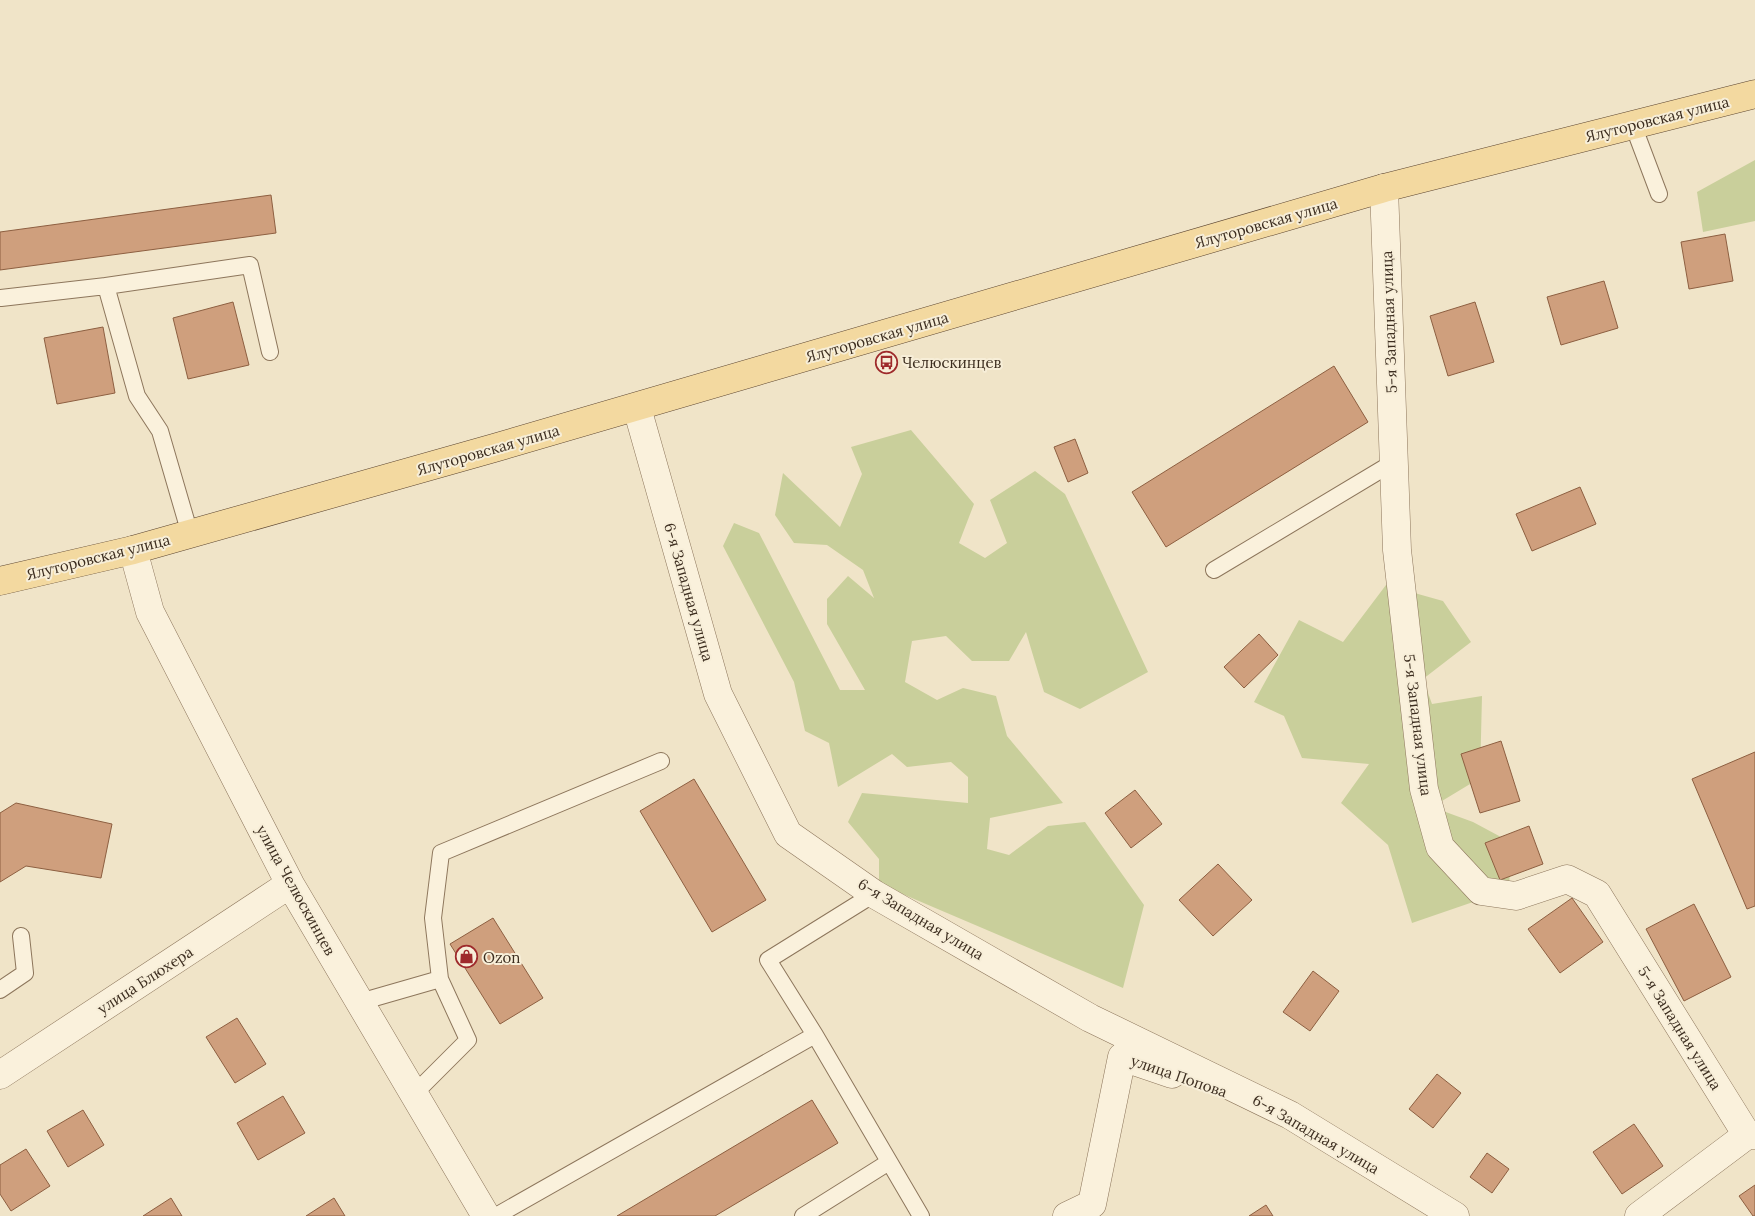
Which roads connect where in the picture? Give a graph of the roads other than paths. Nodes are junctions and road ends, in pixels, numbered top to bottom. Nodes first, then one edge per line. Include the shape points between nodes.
1 (1755, 94) edge
2 (1634, 125) junction
3 (1384, 188) junction
4 (1659, 194) dead end
5 (106, 286) junction
6 (1, 298) edge
7 (270, 352) dead end
8 (637, 408) junction
9 (1394, 462) junction
10 (190, 534) junction
11 (133, 550) junction
12 (1214, 570) dead end
13 (0, 581) edge
14 (661, 761) dead end
15 (290, 884) junction
16 (874, 894) junction
17 (21, 936) dead end
18 (440, 979) junction
19 (0, 990) edge
20 (360, 1002) junction
21 (816, 1035) junction
22 (1, 1071) edge
23 (414, 1094) junction
24 (1290, 1115) junction
25 (1751, 1135) edge
26 (889, 1162) junction
27 (486, 1216) edge
28 (496, 1216) edge
29 (803, 1216) edge
30 (921, 1216) edge
31 (1067, 1216) edge
32 (1455, 1216) edge
33 (1639, 1216) edge

1 - 2 main road, Ялуторовская улица
2 - 3 main road, Ялуторовская улица
2 - 4 lane
3 - 8 main road, Ялуторовская улица
3 - 9 street, 5-я Западная улица
5 - 6 lane
5 - 7 lane via 250,265
5 - 10 lane via 137,396 160,431
8 - 10 main road, Ялуторовская улица
8 - 16 street, 6-я Западная улица via 718,694 788,834
9 - 12 lane
9 - 25 street, 5-я Западная улица via 1398,550 1424,789 1440,847 1480,891 1516,896 1567,879 1596,894
10 - 11 main road, Ялуторовская улица
11 - 13 main road, Ялуторовская улица
11 - 15 street, улица Челюскинцев via 150,612
14 - 18 lane via 441,853 432,918
15 - 20 street, улица Челюскинцев
15 - 22 street, улица Блюхера
16 - 21 lane via 768,960
16 - 24 street, 6-я Западная улица via 1090,1018
17 - 19 lane via 24,973
18 - 20 lane
18 - 23 lane via 468,1040
20 - 23 street, улица Челюскинцев
21 - 26 lane
21 - 28 lane
23 - 27 street, улица Челюскинцев
24 - 31 street, улица Попова via 1122,1057 1092,1204
24 - 32 street, 6-я Западная улица
25 - 33 street
26 - 29 lane
26 - 30 lane

